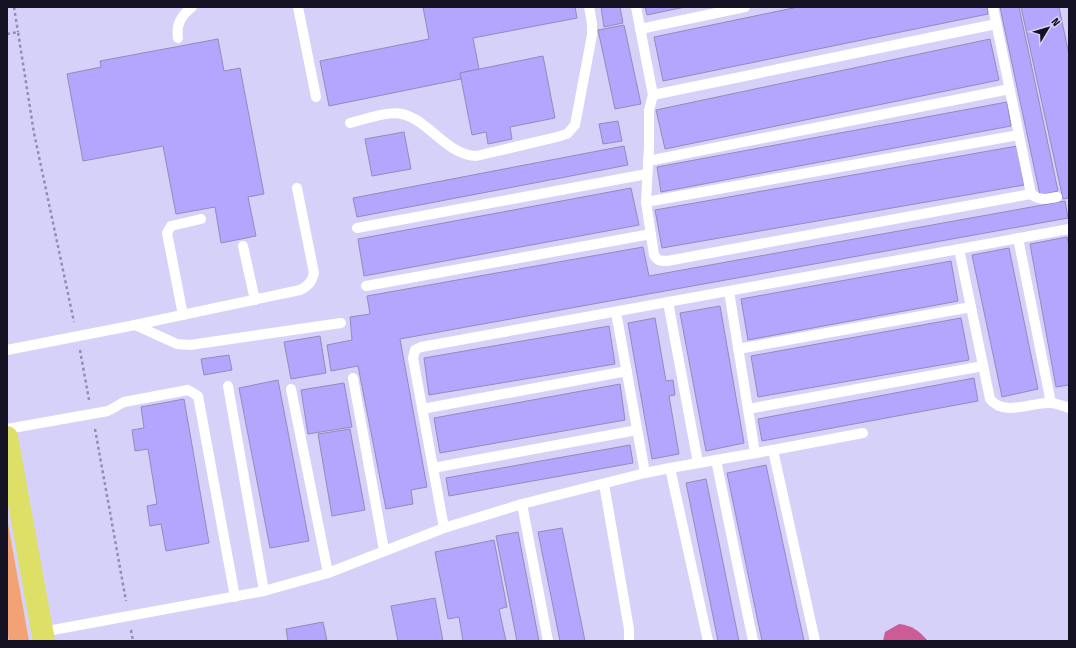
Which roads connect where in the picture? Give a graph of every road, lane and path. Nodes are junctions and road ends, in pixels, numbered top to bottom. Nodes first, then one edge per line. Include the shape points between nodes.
1 (14, 7) edge
2 (192, 7) edge
3 (298, 7) edge
4 (589, 7) edge
5 (636, 7) edge
6 (745, 7) edge
7 (993, 7) edge
8 (996, 24) junction
9 (640, 29) junction
10 (18, 32) dead end
11 (178, 38) dead end
12 (1010, 89) junction
13 (653, 95) junction
14 (316, 97) dead end
15 (350, 123) dead end
16 (1019, 135) junction
17 (648, 161) junction
18 (647, 174) junction
19 (297, 188) dead end
20 (1031, 194) junction
21 (1056, 196) dead end
22 (646, 202) junction
23 (201, 219) dead end
24 (357, 228) dead end
25 (1069, 229) edge
26 (650, 234) junction
27 (1018, 238) junction
28 (243, 246) dead end
29 (959, 249) junction
30 (366, 286) dead end
31 (729, 291) junction
32 (255, 300) junction
33 (668, 302) junction
34 (971, 307) junction
35 (616, 312) junction
36 (183, 315) junction
37 (341, 323) dead end
38 (135, 324) junction
39 (738, 349) junction
40 (7, 350) edge
41 (983, 366) junction
42 (627, 371) junction
43 (353, 378) dead end
44 (228, 386) dead end
45 (291, 390) dead end
46 (1051, 403) junction
47 (1069, 408) edge
48 (422, 409) junction
49 (748, 409) junction
50 (7, 429) edge
51 (637, 430) junction
52 (864, 433) dead end
53 (7, 437) edge
54 (773, 450) junction
55 (755, 453) junction
56 (716, 460) junction
57 (698, 463) junction
58 (433, 468) junction
59 (670, 468) junction
60 (645, 474) junction
61 (604, 484) junction
62 (522, 504) junction
63 (444, 528) junction
64 (384, 550) junction
65 (328, 572) junction
66 (264, 591) junction
67 (235, 597) junction
68 (43, 637) edge
69 (548, 641) edge
70 (629, 641) edge
71 (708, 641) edge
72 (753, 641) edge
73 (815, 641) edge

1 - 10 path
2 - 11 lane via 179,21
3 - 14 lane
4 - 15 lane via 592,35 575,125 567,134 476,156 458,151 415,119 402,114
5 - 9 lane
6 - 9 lane
7 - 8 lane
8 - 12 lane
8 - 13 lane
9 - 13 lane
12 - 16 lane
12 - 17 lane
13 - 17 lane via 649,110
16 - 20 lane
16 - 22 lane
17 - 18 lane
18 - 22 lane
18 - 24 lane
19 - 32 lane via 314,273 312,280 300,290
20 - 21 lane via 1042,200
20 - 26 lane via 667,261 656,259
22 - 26 lane
23 - 36 lane via 171,226 167,233
25 - 27 lane
26 - 30 lane
27 - 29 lane
27 - 46 lane
28 - 32 lane
29 - 31 lane
29 - 34 lane
31 - 33 lane
31 - 39 lane
32 - 36 lane
33 - 35 lane
33 - 57 lane
34 - 39 lane
34 - 41 lane
35 - 42 lane
35 - 48 lane via 415,350 413,358
36 - 38 lane
37 - 38 lane via 190,345 177,344
38 - 40 lane
39 - 49 lane
41 - 46 lane via 990,398 998,406 1005,408
41 - 49 lane
42 - 48 lane
42 - 51 lane
43 - 64 lane
44 - 66 lane
45 - 65 lane
46 - 47 lane
48 - 58 lane
49 - 55 lane
50 - 67 lane via 108,411 124,402 188,390 198,396
51 - 58 lane
51 - 60 lane
52 - 54 lane
53 - 68 main road
54 - 55 lane
54 - 73 lane
55 - 56 lane
56 - 57 lane
56 - 72 lane
57 - 59 lane
58 - 63 lane
59 - 60 lane
59 - 71 lane
60 - 61 lane
61 - 62 lane
61 - 70 lane
62 - 63 lane
62 - 69 lane
63 - 64 lane
64 - 65 lane
65 - 66 lane
66 - 67 lane
67 - 68 lane

